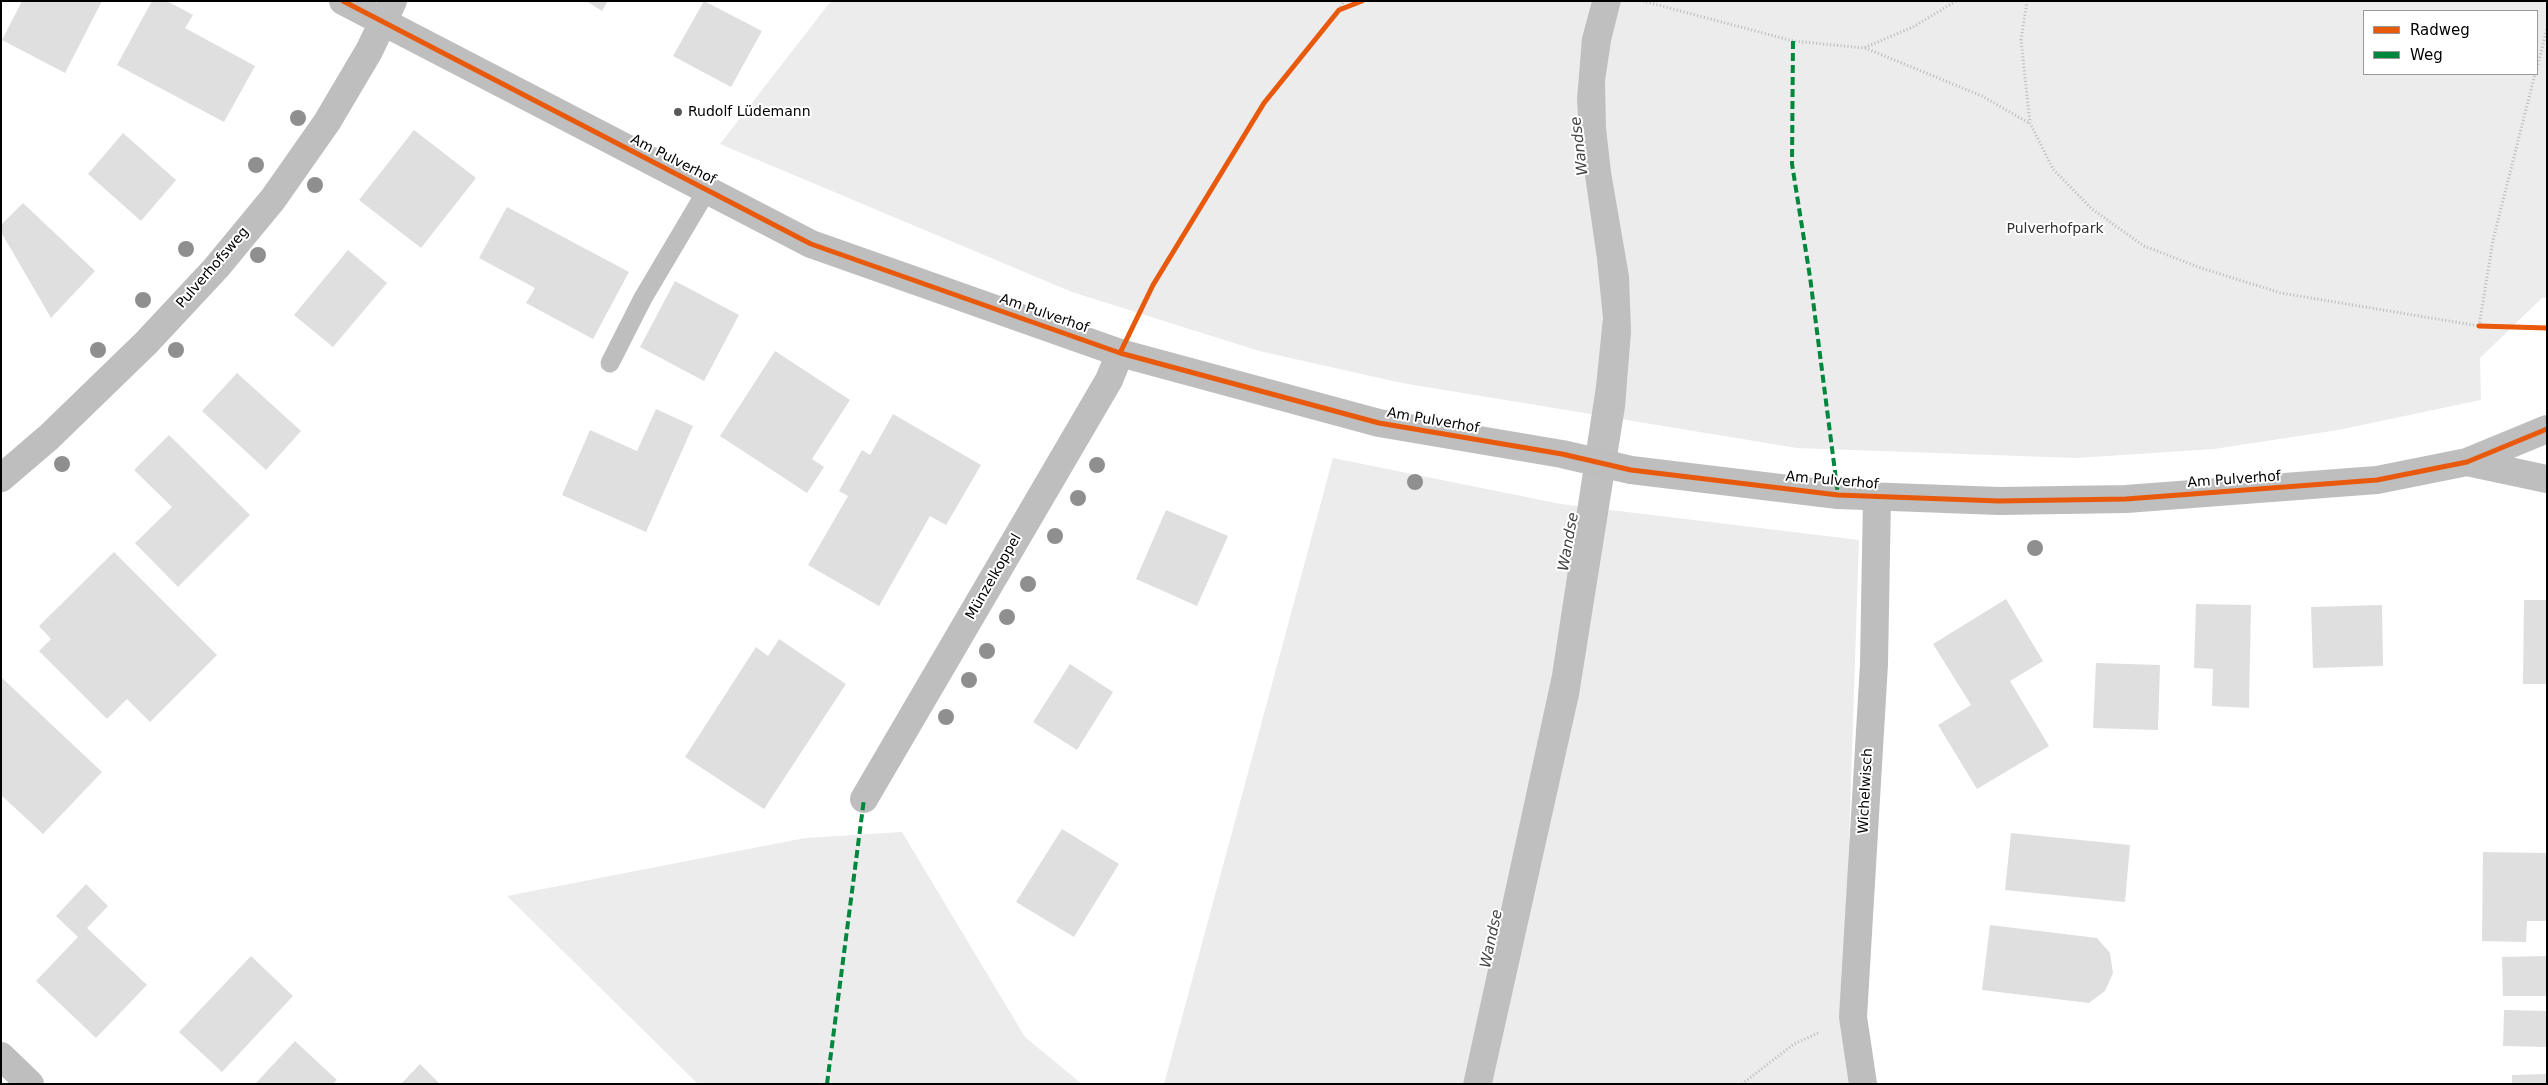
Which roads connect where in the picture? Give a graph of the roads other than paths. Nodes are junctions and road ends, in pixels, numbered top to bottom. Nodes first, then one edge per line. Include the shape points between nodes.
1 (343, 1) edge
2 (388, 12) edge
3 (707, 190) junction
4 (1120, 353) junction
5 (610, 363) dead end
6 (2547, 429) edge
7 (2467, 462) junction
8 (1, 478) edge
9 (2547, 478) edge
10 (1878, 497) junction
11 (864, 799) dead end
12 (1, 1056) edge
13 (30, 1084) edge
14 (1863, 1084) edge

1 - 2 street, Am Pulverhof
2 - 3 street, Am Pulverhof
2 - 8 street, Pulverhofsweg via 327,122 273,199 235,245 146,343
3 - 4 street, Am Pulverhof via 810,244
3 - 5 lane via 643,298
4 - 10 street, Am Pulverhof via 1379,423 1562,454 1631,470
4 - 11 street, Münzelkoppel via 1109,380
6 - 7 street, Am Pulverhof
7 - 9 street, Am Pulverhof
7 - 10 street, Am Pulverhof via 2377,480 2136,499 1999,501
10 - 14 street, Wichelwisch via 1874,664 1853,1017
12 - 13 street

